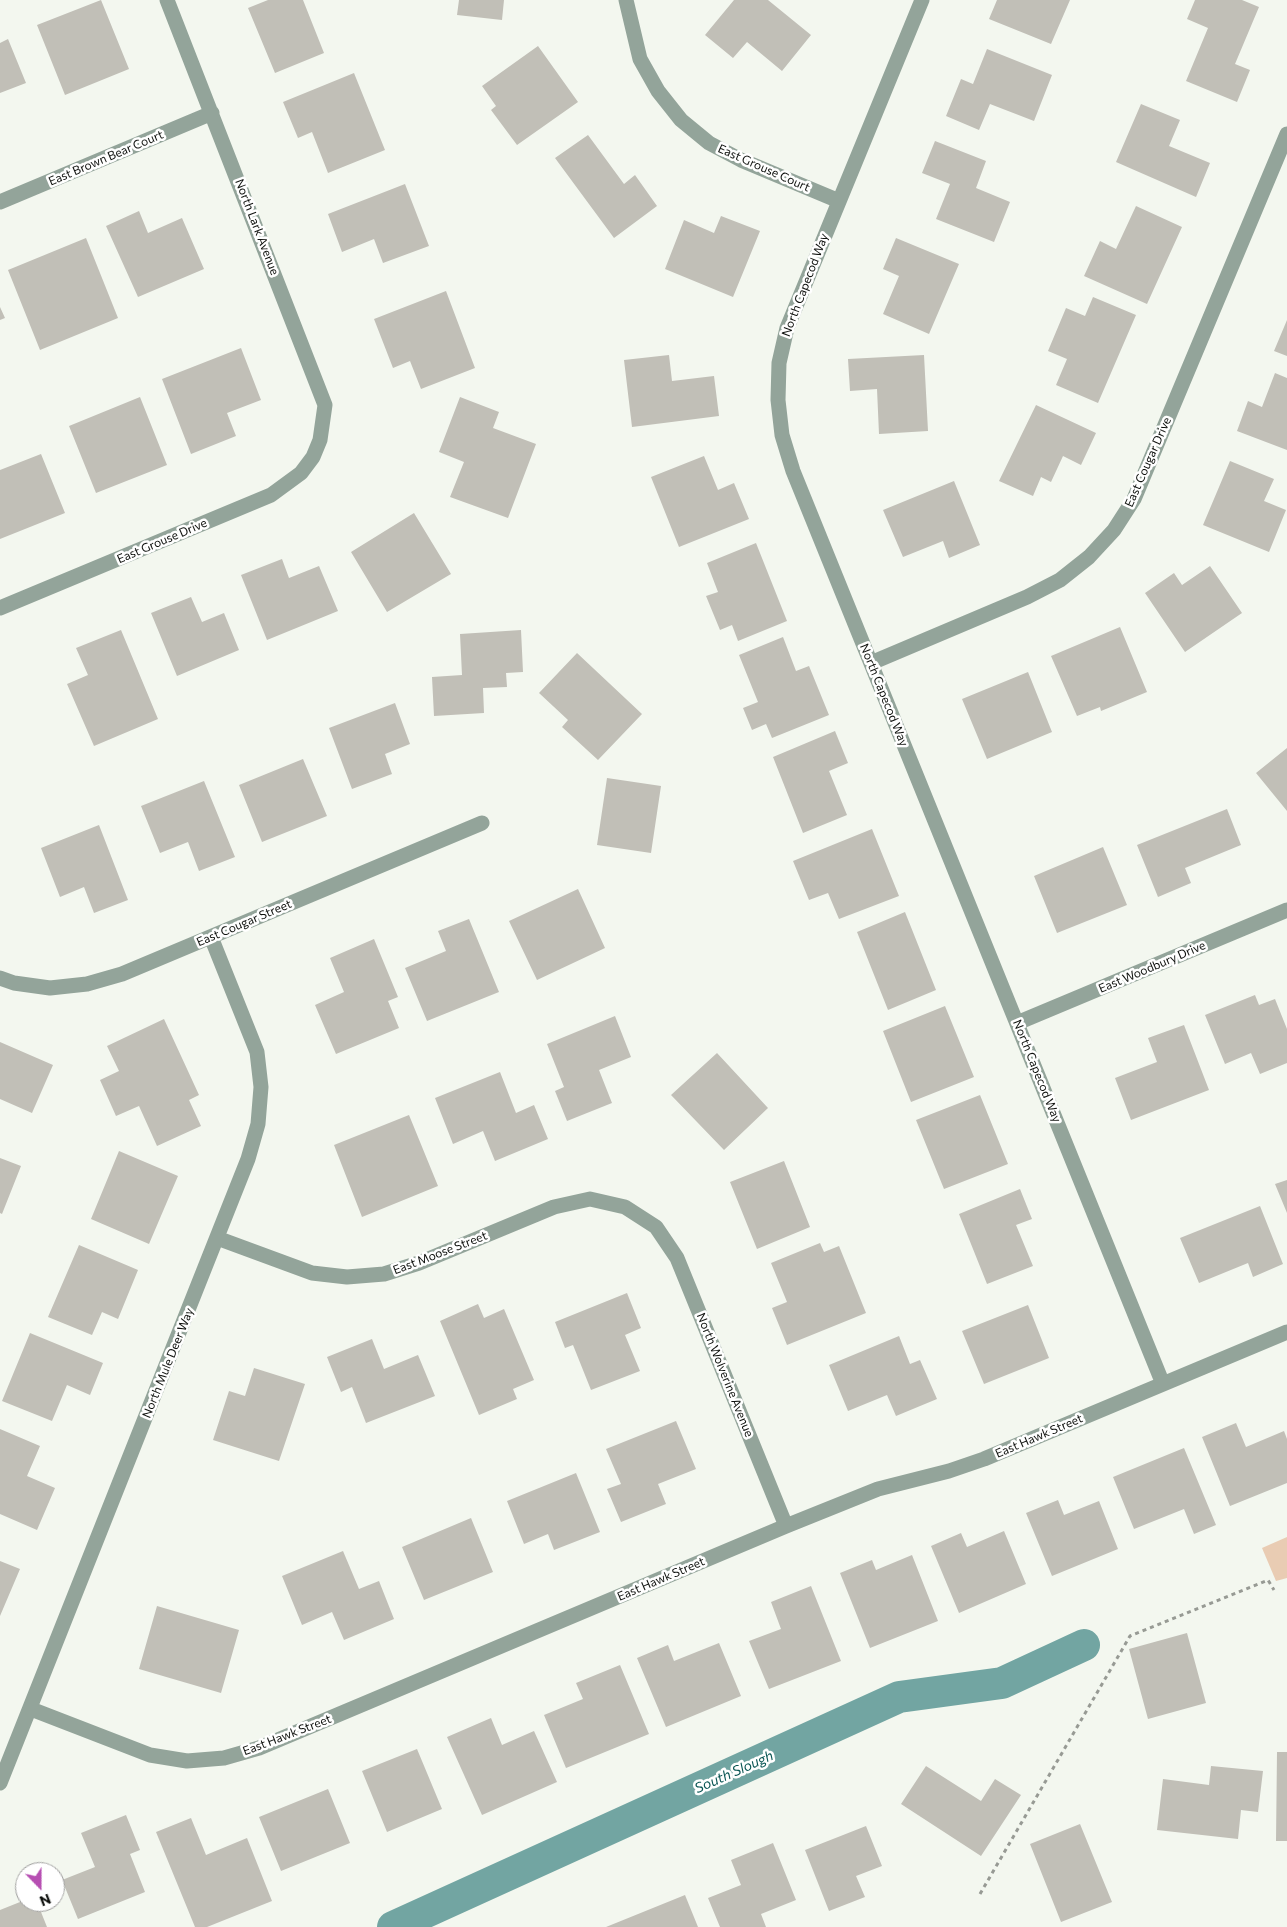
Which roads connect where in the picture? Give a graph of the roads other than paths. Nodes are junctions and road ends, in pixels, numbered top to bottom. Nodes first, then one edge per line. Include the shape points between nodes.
1 (167, 0) edge
2 (626, 0) edge
3 (922, 0) edge
4 (212, 113) junction
5 (1287, 134) edge
6 (838, 201) junction
7 (0, 202) edge
8 (313, 457) joint
9 (0, 608) edge
10 (871, 662) junction
11 (482, 823) dead end
12 (1287, 910) edge
13 (211, 936) junction
14 (0, 978) edge
15 (1017, 1023) junction
16 (656, 1227) joint
17 (217, 1238) junction
18 (1287, 1332) edge
19 (1163, 1384) junction
20 (786, 1526) junction
21 (31, 1709) junction
22 (0, 1783) edge

1 - 4 street, North Lark Avenue
2 - 6 street, East Grouse Court via 640,59 658,91 681,120 709,143
3 - 6 street, North Capecod Way
4 - 7 street, East Brown Bear Court
4 - 8 street, North Lark Avenue via 325,405 320,440
5 - 10 street, East Cougar Drive via 1134,499 1114,530 1089,557 1060,580 1028,597
6 - 10 street, North Capecod Way via 786,328 779,363 778,400 782,435 794,471
8 - 9 street, East Grouse Drive via 301,473 271,495
10 - 15 street, North Capecod Way
11 - 13 street, East Cougar Street
12 - 15 street, East Woodbury Drive
13 - 14 street, East Cougar Street via 122,974 87,984 50,988
13 - 17 street, North Mule Deer Way via 257,1052 261,1087 258,1124 248,1159
15 - 19 street, North Capecod Way
16 - 17 street, East Moose Street via 626,1206 590,1200 554,1207 419,1263 384,1274 347,1276 312,1273
16 - 20 street, North Wolverine Avenue via 677,1258
17 - 21 street, North Mule Deer Way
18 - 19 street, East Hawk Street
19 - 20 street, East Hawk Street via 984,1459 878,1489
20 - 21 street, East Hawk Street via 259,1748 224,1758 187,1761 150,1755
21 - 22 street, North Mule Deer Way

